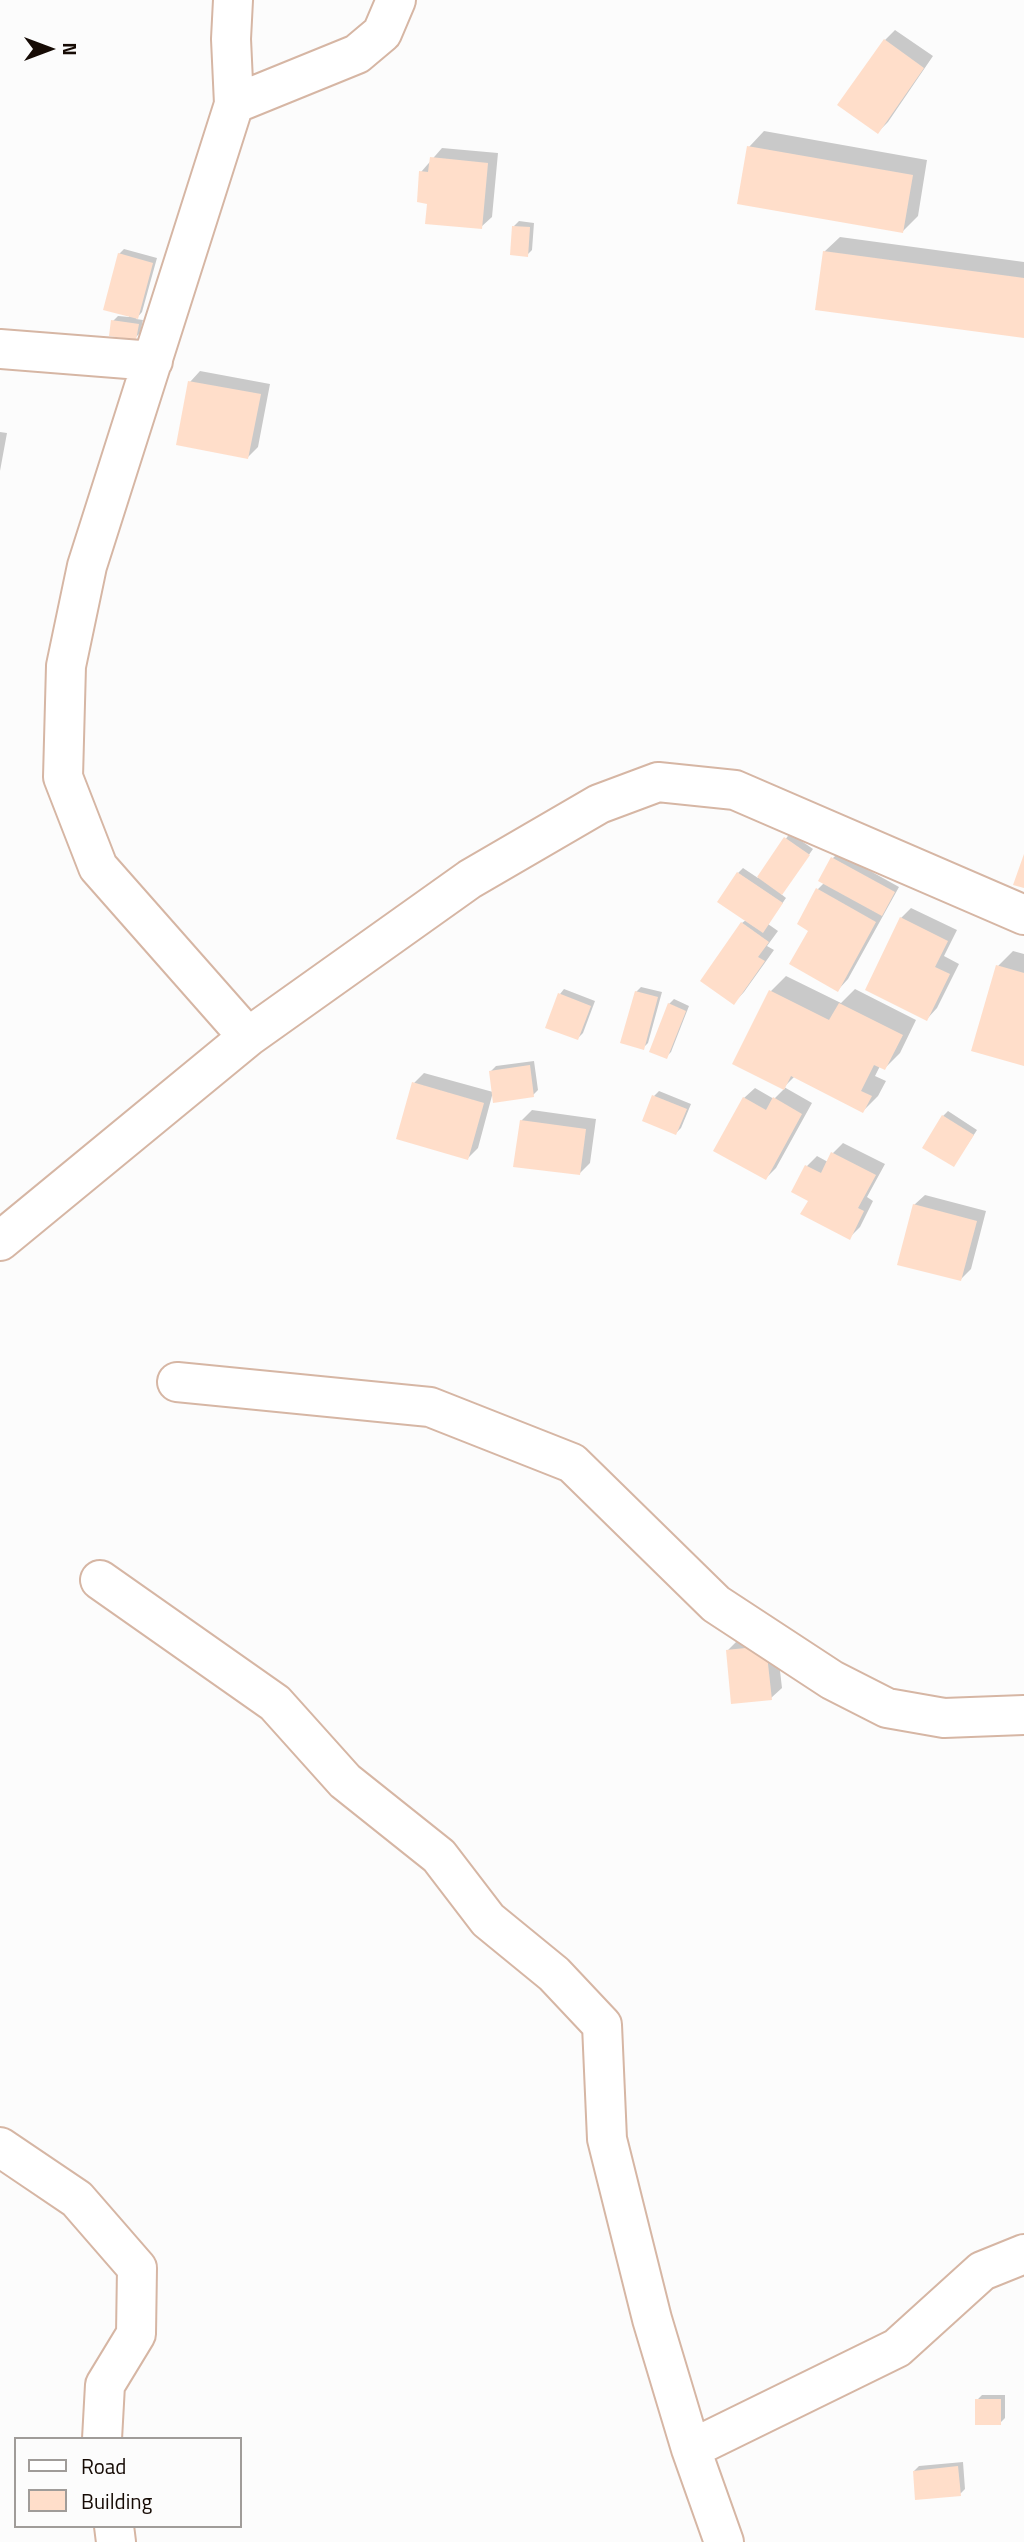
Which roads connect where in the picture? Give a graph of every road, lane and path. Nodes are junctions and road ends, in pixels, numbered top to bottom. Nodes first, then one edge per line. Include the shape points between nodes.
1 (233, 0) edge
2 (396, 0) edge
3 (234, 104) junction
4 (0, 349) edge
5 (153, 361) junction
6 (1024, 915) edge
7 (248, 1037) junction
8 (0, 1241) edge
9 (177, 1382) dead end
10 (100, 1580) dead end
11 (1024, 1715) edge
12 (0, 2147) edge
13 (1024, 2253) edge
14 (102, 2437) edge
15 (691, 2449) junction
16 (724, 2542) edge

1 - 3 street
2 - 3 street via 382,33 357,54
3 - 5 street
4 - 5 street
5 - 7 street via 87,566 65,666 63,777 98,867
6 - 7 street via 735,790 658,782 599,804 470,879
7 - 8 street
9 - 11 street via 430,1407 466,1421 572,1463 716,1604 832,1680 887,1708 944,1718
10 - 15 street via 275,1703 345,1780 439,1856 488,1920 554,1974 601,2025 607,2139 652,2319
12 - 14 street via 77,2199 137,2268 136,2334 105,2385
13 - 15 street via 982,2271 897,2348
15 - 16 street

